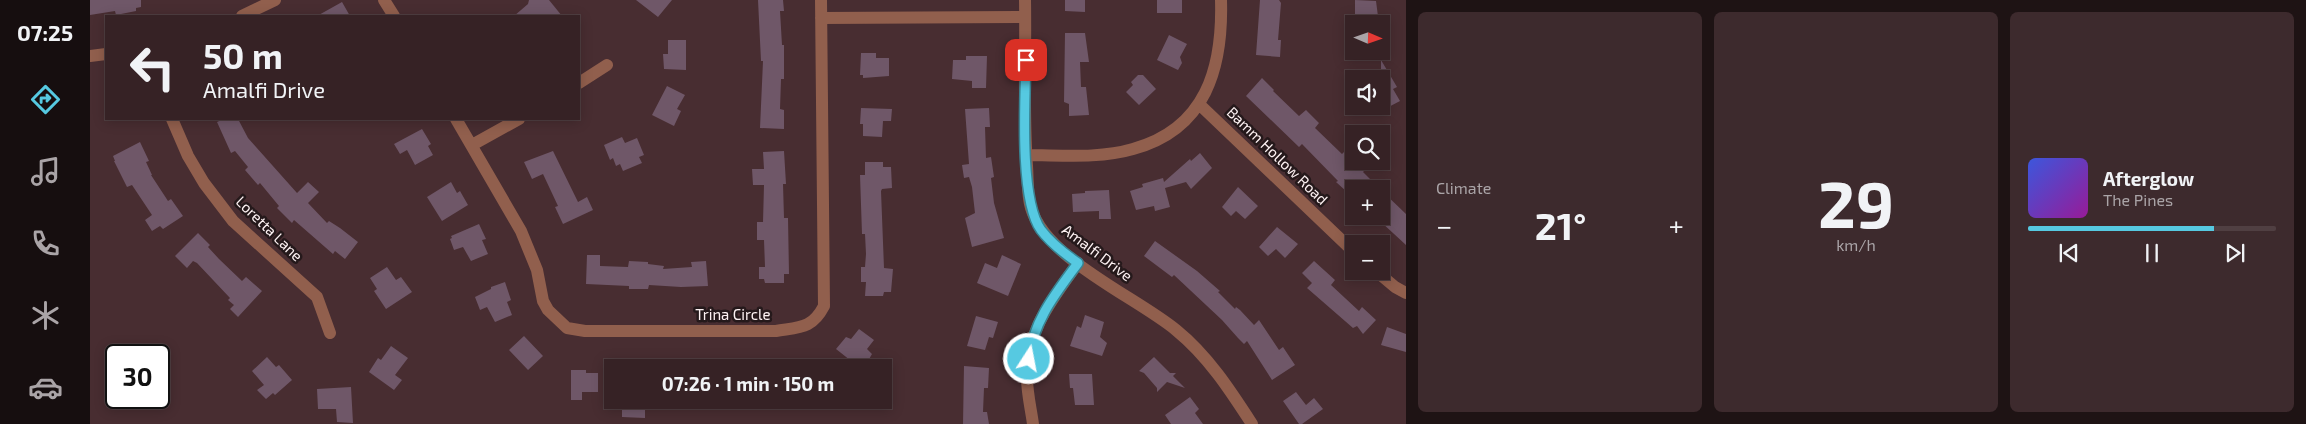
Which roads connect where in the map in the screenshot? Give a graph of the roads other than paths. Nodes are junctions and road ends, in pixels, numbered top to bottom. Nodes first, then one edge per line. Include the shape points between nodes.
1 (275, 0) edge
2 (384, 0) edge
3 (821, 0) edge
4 (1025, 0) edge
5 (1221, 0) edge
6 (244, 15) edge
7 (393, 15) edge
8 (1025, 16) junction
9 (821, 18) junction
10 (105, 54) edge
11 (90, 56) edge
12 (607, 65) dead end
13 (580, 82) edge
14 (1200, 105) junction
15 (172, 120) edge
16 (457, 120) edge
17 (517, 120) edge
18 (472, 145) junction
19 (1026, 155) junction
20 (1345, 243) edge
21 (1078, 263) junction
22 (1387, 280) edge
23 (1406, 293) edge
24 (330, 333) dead end
25 (1033, 424) edge
26 (1252, 424) edge

1 - 6 street
2 - 7 street
3 - 9 street, Trina Circle
4 - 8 street, Amalfi Drive
5 - 14 street via 1222,24 1216,67
8 - 9 street
8 - 19 street, Amalfi Drive
9 - 18 street, Trina Circle via 824,306 817,319 804,327 776,331 585,332 568,328 543,301 537,270 521,231
10 - 11 street
12 - 13 street
14 - 19 street via 1162,138 1132,149 1100,154
14 - 20 street, Bamm Hollow Road
15 - 24 street, Loretta Lane via 204,183 233,220 317,297
16 - 18 street, Trina Circle
17 - 18 street
19 - 21 street, Amalfi Drive via 1030,207 1041,230
21 - 25 street via 1044,310 1031,341 1026,377
21 - 26 street, Amalfi Drive via 1176,329 1204,356
22 - 23 street

